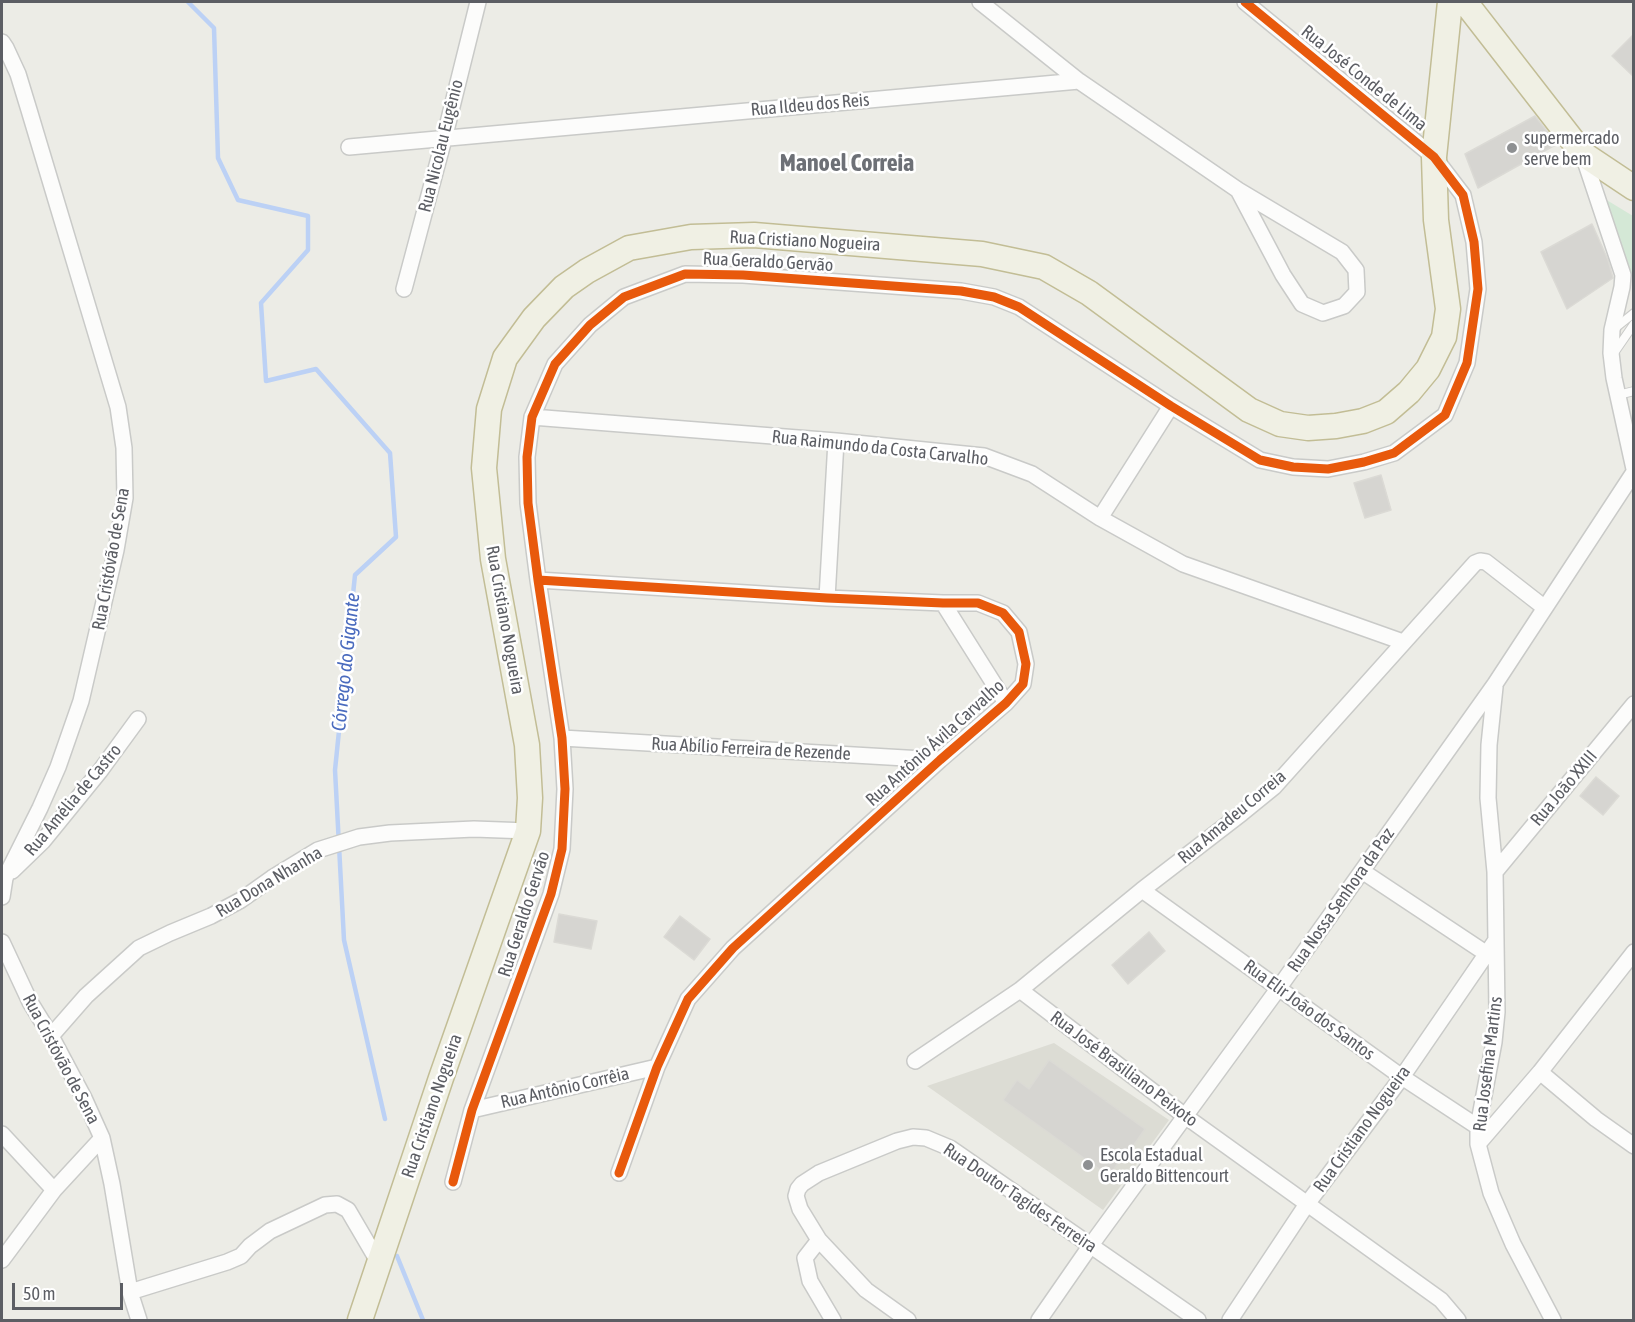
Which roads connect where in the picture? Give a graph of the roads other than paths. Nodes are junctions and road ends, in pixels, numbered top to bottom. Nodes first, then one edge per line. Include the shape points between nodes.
1 (477, 2) edge
2 (980, 2) edge
3 (1245, 2) edge
4 (1449, 2) edge
5 (1471, 10) edge
6 (1445, 38) junction
7 (2, 42) edge
8 (1079, 81) junction
9 (444, 139) junction
10 (349, 147) dead end
11 (1583, 154) junction
12 (1434, 157) junction
13 (1634, 188) edge
14 (1238, 190) junction
15 (404, 289) dead end
16 (1634, 313) edge
17 (1634, 324) edge
18 (1618, 334) junction
19 (1634, 336) edge
20 (1634, 391) edge
21 (1618, 395) junction
22 (1171, 406) junction
23 (532, 417) junction
24 (836, 441) junction
25 (1634, 470) edge
26 (1100, 518) junction
27 (538, 580) junction
28 (827, 598) junction
29 (943, 603) junction
30 (1545, 608) junction
31 (1403, 642) junction
32 (1496, 684) junction
33 (1006, 703) junction
34 (1632, 709) edge
35 (138, 719) dead end
36 (562, 738) junction
37 (940, 760) junction
38 (528, 831) junction
39 (1362, 871) junction
40 (1495, 872) junction
41 (3, 877) edge
42 (1142, 890) junction
43 (2, 897) edge
44 (1496, 940) junction
45 (2, 942) edge
46 (1634, 952) edge
47 (1487, 954) junction
48 (1278, 989) junction
49 (1020, 990) junction
50 (51, 1036) junction
51 (915, 1061) dead end
52 (657, 1067) junction
53 (1540, 1072) junction
54 (1402, 1077) junction
55 (472, 1110) junction
56 (1185, 1116) junction
57 (1478, 1127) junction
58 (2, 1134) edge
59 (102, 1138) junction
60 (1478, 1144) junction
61 (1634, 1146) edge
62 (619, 1173) dead end
63 (453, 1182) dead end
64 (54, 1190) junction
65 (1307, 1203) junction
66 (819, 1240) junction
67 (1091, 1245) junction
68 (2, 1260) edge
69 (379, 1263) junction
70 (130, 1292) junction
71 (139, 1320) edge
72 (360, 1320) edge
73 (833, 1320) edge
74 (908, 1320) edge
75 (1039, 1320) edge
76 (1198, 1320) edge
77 (1230, 1320) edge
78 (1458, 1320) edge
79 (1553, 1320) edge

1 - 9 street, Rua Nicolau Eugênio
2 - 8 street
3 - 12 street, Rua José Conde de Lima
4 - 6 highway, Rua Cristiano Nogueira
5 - 6 highway
5 - 11 highway
6 - 12 highway, Rua Cristiano Nogueira
7 - 41 street, Rua Cristóvão de Sena via 18,74 118,407 125,498 81,701 40,808
8 - 9 street, Rua Ildeu dos Reis
8 - 14 street
9 - 10 street, Rua Ildeu dos Reis
9 - 15 street, Rua Nicolau Eugênio
11 - 13 highway
11 - 18 street via 1623,275
12 - 22 street, Rua Geraldo Gervão via 1463,195 1474,242 1478,289 1467,363 1445,415 1394,453 1328,469 1260,460
12 - 38 highway, Rua Cristiano Nogueira via 1436,220 1448,309 1444,337 1428,369 1386,412 1336,426 1280,424 1250,410 1089,293 1044,267 982,254 754,234 691,237 629,248 564,287 534,318 505,358 489,409 484,468 493,559 527,745
14 - 14 street via 1342,252 1356,270 1357,292 1344,306 1323,313 1302,304
16 - 18 lane
17 - 18 lane
18 - 19 lane
18 - 21 street via 1611,357
20 - 21 lane
21 - 25 street
22 - 23 street, Rua Geraldo Gervão via 1019,306 994,297 961,291 685,274 624,297 590,325 555,364
22 - 26 street
23 - 24 street, Rua Raimundo da Costa Carvalho
23 - 27 street, Rua Geraldo Gervão via 527,457 528,503
24 - 26 street, Rua Raimundo da Costa Carvalho via 984,456 1032,474
24 - 28 street
25 - 30 street, Rua Nossa Senhora da Paz
26 - 31 street, Rua Raimundo da Costa Carvalho via 1183,564
27 - 28 street, Rua Antônio Ávila Carvalho
27 - 36 street, Rua Geraldo Gervão
28 - 29 street, Rua Antônio Ávila Carvalho
29 - 33 street
29 - 33 street, Rua Antônio Ávila Carvalho via 978,603 1003,613 1019,632 1026,664 1023,684
30 - 31 street, Rua Amadeu Correia via 1480,561
30 - 32 street, Rua Nossa Senhora da Paz
31 - 42 street, Rua Amadeu Correia via 1274,787
32 - 39 street, Rua Nossa Senhora da Paz
32 - 40 street, Rua Josefina Martins via 1488,798
33 - 37 street, Rua Antônio Ávila Carvalho
34 - 40 street, Rua João XXIII
35 - 41 street, Rua Amélia de Castro via 43,841
36 - 37 street, Rua Abílio Ferreira de Rezende
36 - 55 street, Rua Geraldo Gervão via 566,789 562,849 551,894
37 - 52 street, Rua Antônio Ávila Carvalho via 733,948 688,999
38 - 50 street, Rua Dona Nhanha via 418,831 359,837 318,850 221,911 139,948 86,996
38 - 69 highway, Rua Cristiano Nogueira
39 - 47 street
39 - 48 street, Rua Nossa Senhora da Paz
40 - 44 street, Rua Josefina Martins
41 - 43 street, Rua Cristóvão de Sena
42 - 48 street, Rua Elir João dos Santos
42 - 49 street, Rua Amadeu Correia
44 - 47 street, Rua Cristiano Nogueira
44 - 57 street, Rua Josefina Martins via 1497,1012
45 - 50 street, Rua Cristóvão de Sena
46 - 53 street
47 - 54 street, Rua Cristiano Nogueira
48 - 54 street, Rua Elir João dos Santos
48 - 56 street, Rua Nossa Senhora da Paz
49 - 51 street, Rua Amadeu Correia
49 - 56 street, Rua José Brasiliano Peixoto
50 - 59 street, Rua Cristóvão de Sena
52 - 55 street, Rua Antônio Corrêia
52 - 62 street, Rua Antônio Ávila Carvalho
53 - 60 street
53 - 61 street
54 - 57 street, Rua Elir João dos Santos
54 - 65 street, Rua Cristiano Nogueira
55 - 63 street, Rua Geraldo Gervão
56 - 65 street, Rua José Brasiliano Peixoto
56 - 67 street, Rua Nossa Senhora da Paz
57 - 60 street, Rua Josefina Martins
58 - 64 street
59 - 64 street
59 - 70 street, Rua Cristóvão de Sena
60 - 79 street, Rua Josefina Martins via 1491,1193
64 - 68 street
65 - 77 street, Rua Cristiano Nogueira
65 - 78 street, Rua José Brasiliano Peixoto via 1442,1300
66 - 67 street, Rua Doutor Tagides Ferreira via 796,1196 808,1179 913,1137 950,1148
66 - 73 street via 805,1258 810,1281
66 - 74 street via 866,1290
67 - 75 street, Rua Nossa Senhora da Paz
67 - 76 street, Rua Doutor Tagides Ferreira
69 - 70 street via 348,1210 337,1204 325,1205 270,1231 242,1256
69 - 72 highway, Rua Cristiano Nogueira
70 - 71 street, Rua Cristóvão de Sena

